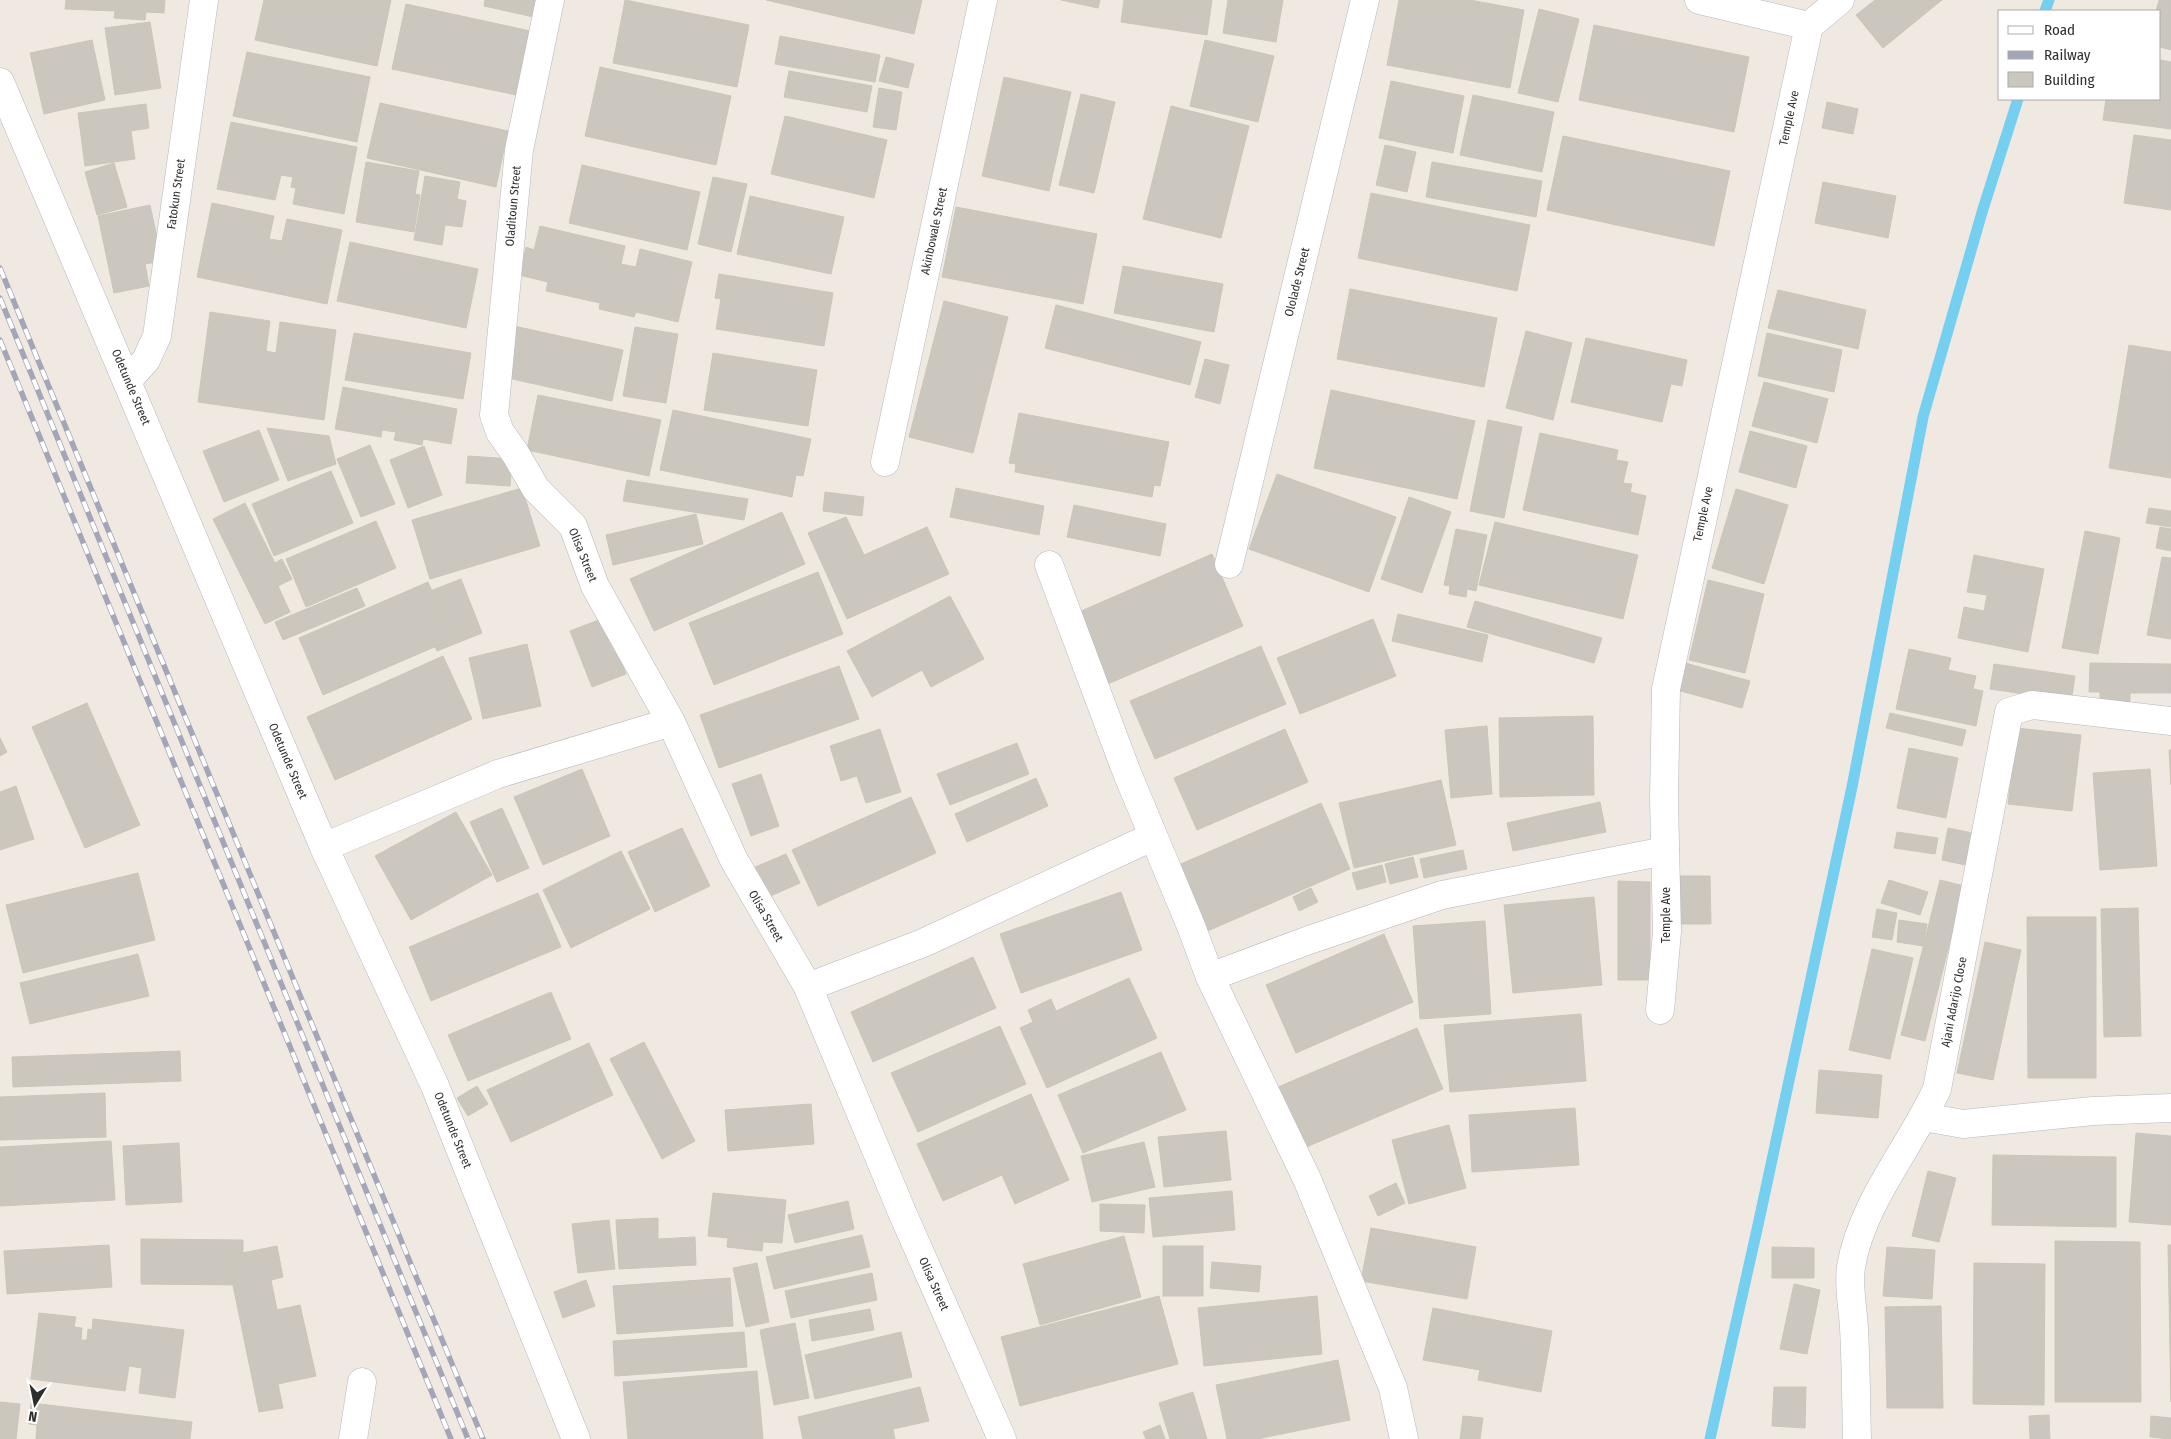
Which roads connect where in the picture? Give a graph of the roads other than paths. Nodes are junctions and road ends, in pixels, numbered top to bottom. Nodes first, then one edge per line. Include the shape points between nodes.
1 (204, 0) edge
2 (550, 0) edge
3 (984, 0) edge
4 (1365, 0) edge
5 (1699, 0) edge
6 (1840, 0) edge
7 (1809, 26) junction
8 (0, 82) edge
9 (128, 380) junction
10 (494, 415) joint
11 (885, 462) dead end
12 (1229, 564) dead end
13 (1049, 565) dead end
14 (2171, 721) edge
15 (671, 722) junction
16 (1152, 837) junction
17 (324, 847) junction
18 (1665, 850) junction
19 (1210, 977) junction
20 (808, 987) junction
21 (1660, 1010) dead end
22 (2171, 1108) edge
23 (1924, 1117) junction
24 (362, 1382) dead end
25 (353, 1439) edge
26 (576, 1439) edge
27 (1002, 1439) edge
28 (1404, 1439) edge
29 (1857, 1439) edge

1 - 9 street, Fatokun Street via 157,336 146,360
2 - 10 street, Oladitoun Street via 519,150
3 - 11 street, Akinbowale Street
4 - 12 street, Ololade Street
5 - 7 street
6 - 7 street
7 - 18 street, Temple Ave via 1666,689
8 - 9 street, Odetunde Street
9 - 17 street, Odetunde Street
10 - 15 street, Olisa Street via 500,432 536,489 572,526 595,586
13 - 16 street
14 - 23 street, Ajani Adarijo Close via 2032,705 2009,712 1937,1089
15 - 17 street via 498,774
15 - 20 street, Olisa Street via 734,860
16 - 19 street via 1192,926
16 - 20 street via 924,942
17 - 26 street, Odetunde Street via 435,1086
18 - 19 street via 1442,894
18 - 21 street, Temple Ave via 1667,932
19 - 28 street via 1307,1179 1393,1388
20 - 27 street, Olisa Street
22 - 23 street via 2093,1111 1963,1124
23 - 29 street, Ajani Adarijo Close via 1886,1180 1864,1226 1851,1268
24 - 25 street

